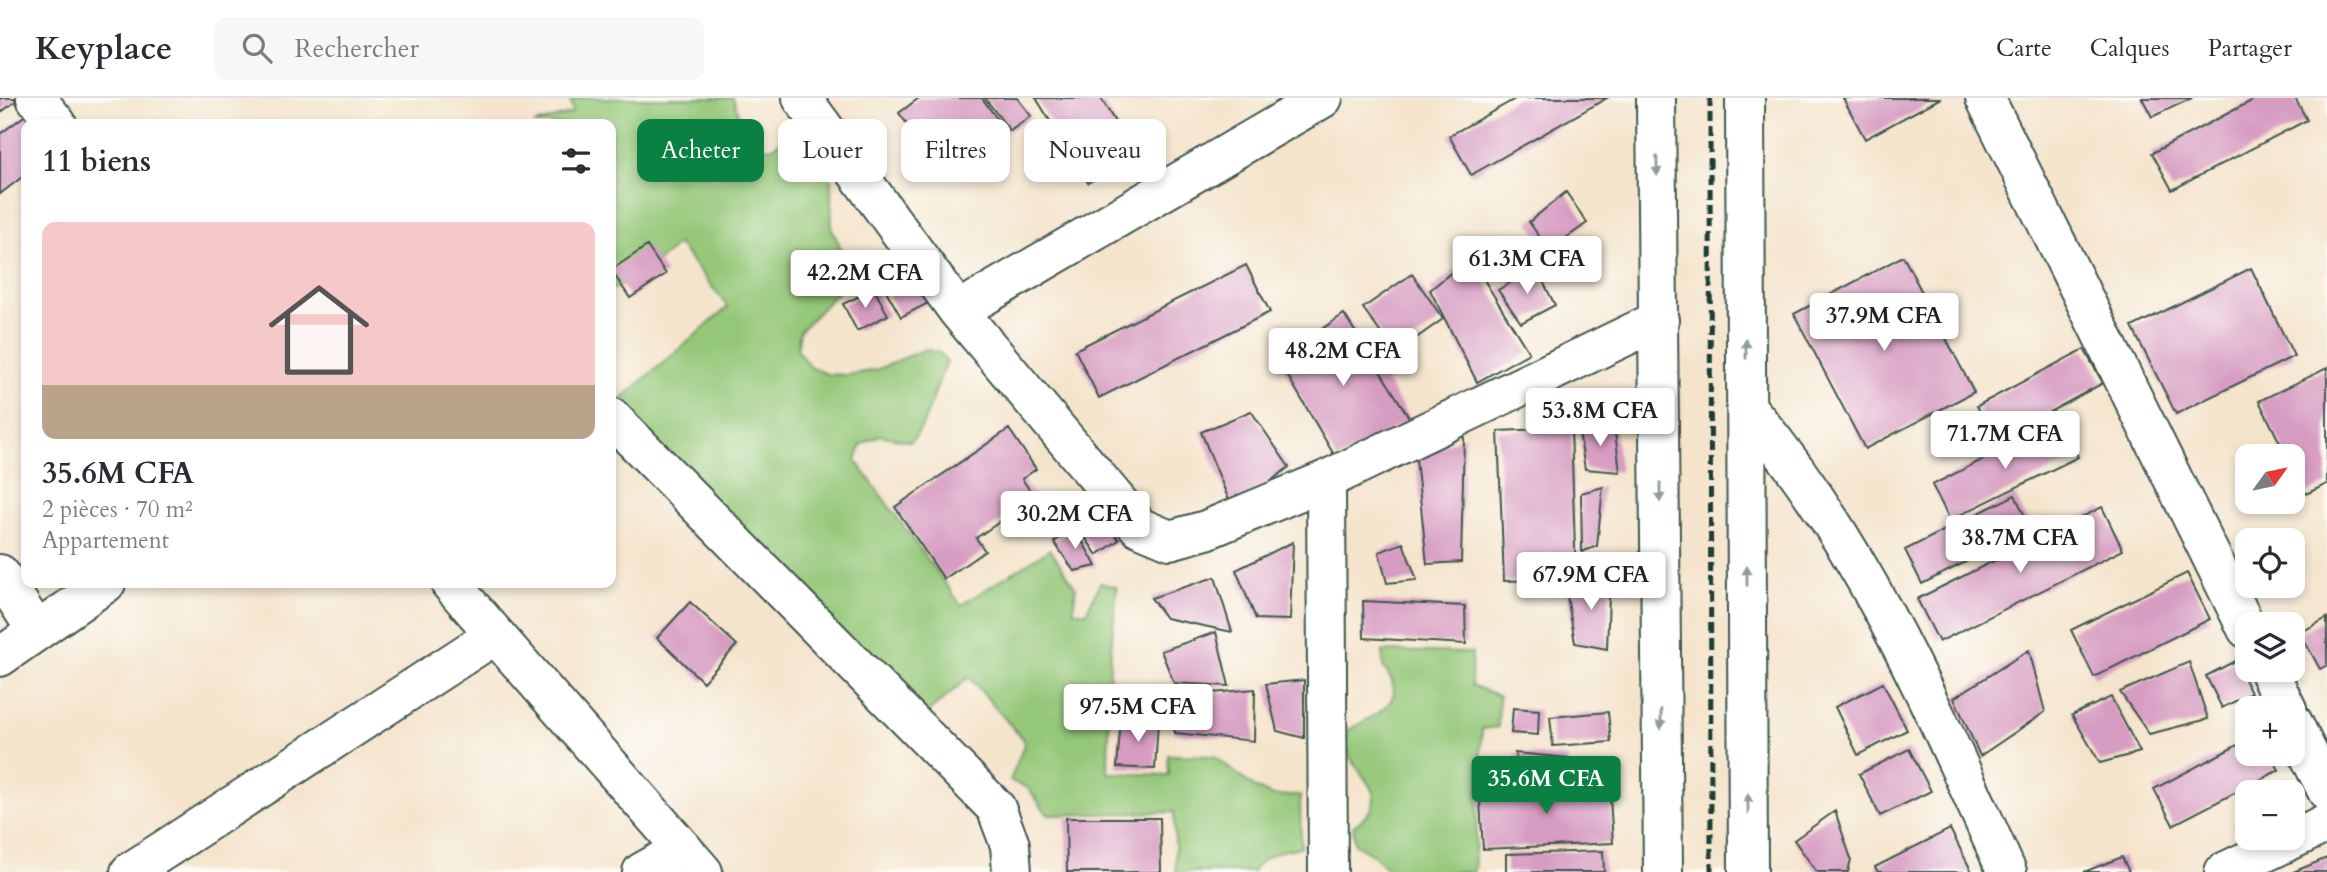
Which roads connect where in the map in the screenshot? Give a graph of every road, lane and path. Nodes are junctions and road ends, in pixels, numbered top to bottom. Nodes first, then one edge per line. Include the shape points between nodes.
1 (36, 98) edge
2 (802, 98) edge
3 (1323, 98) edge
4 (1656, 98) edge
5 (1745, 98) edge
6 (1985, 98) edge
7 (53, 119) edge
8 (958, 311) junction
9 (1659, 320) junction
10 (1746, 408) junction
11 (616, 421) edge
12 (1326, 480) junction
13 (0, 573) edge
14 (99, 588) edge
15 (454, 588) edge
16 (2239, 612) edge
17 (36, 630) junction
18 (495, 635) junction
19 (0, 657) edge
20 (2305, 747) edge
21 (2327, 791) edge
22 (2327, 823) edge
23 (693, 861) edge
24 (130, 872) edge
25 (642, 872) edge
26 (1012, 872) edge
27 (1328, 872) edge
28 (1662, 872) edge
29 (1748, 872) edge
30 (2007, 872) edge
31 (2224, 872) edge

1 - 7 street
2 - 8 street
3 - 8 street
4 -> 9 street
10 -> 5 street
6 - 16 street
8 - 12 street via 1139,527 1170,540 1206,530
9 - 12 street
9 -> 28 street
29 -> 10 street
10 - 30 street via 1779,445 1850,552 1930,705
11 - 26 street via 996,808 1010,845
12 - 27 street
13 - 17 street
14 - 17 street
15 - 18 street
17 - 19 street
18 - 23 street
18 - 24 street
20 - 21 street
22 - 31 street
23 - 25 street

